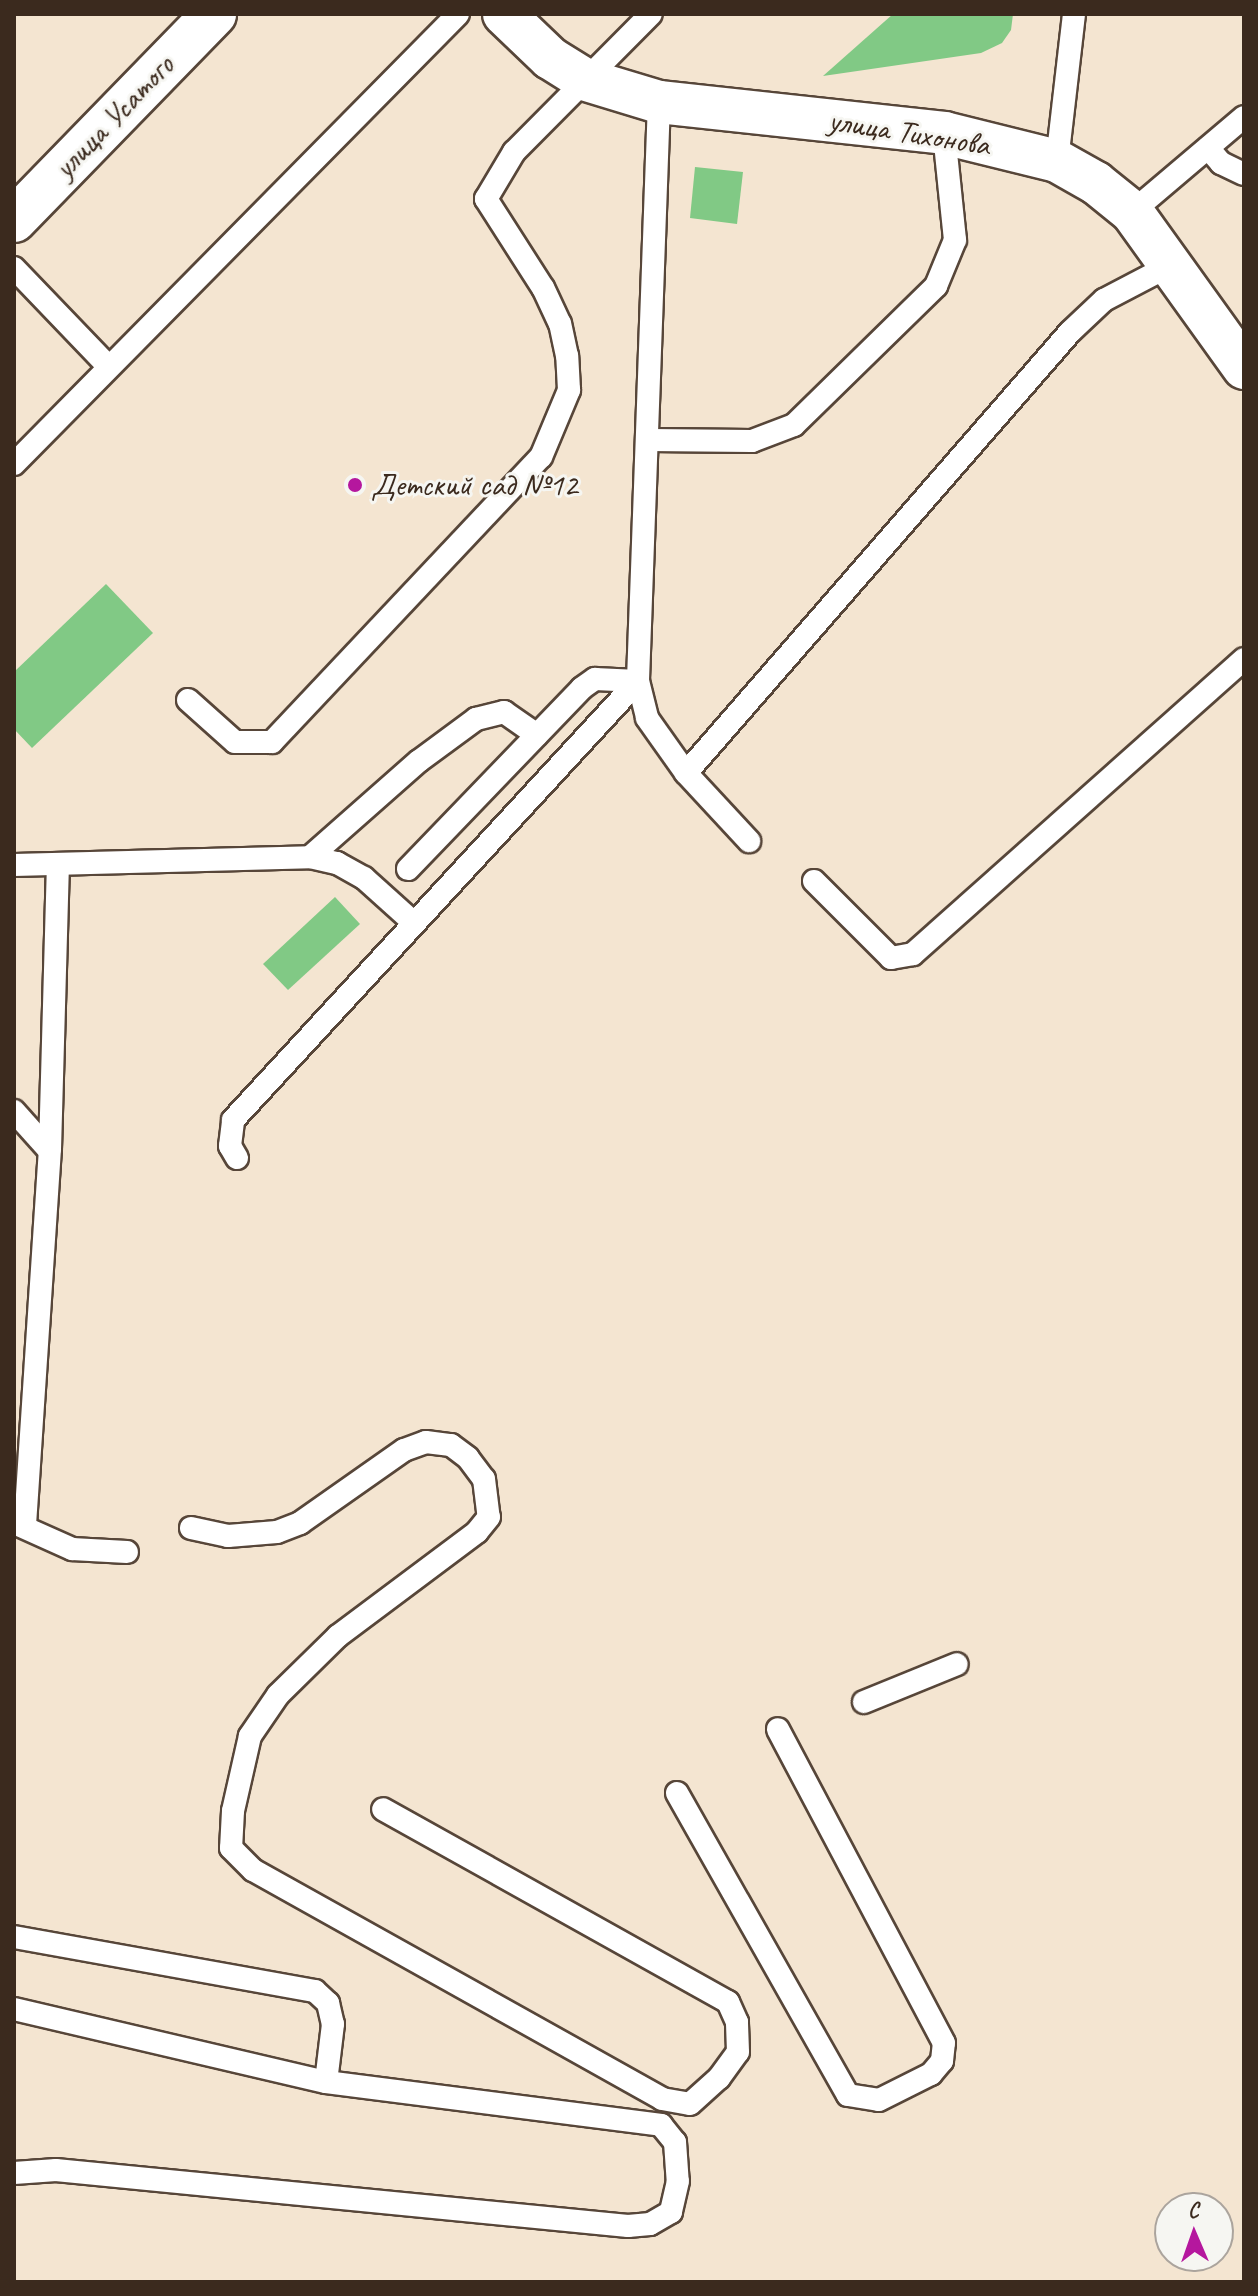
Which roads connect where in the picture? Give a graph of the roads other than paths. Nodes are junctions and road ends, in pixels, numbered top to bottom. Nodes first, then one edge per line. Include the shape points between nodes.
1 (214, 14) edge
2 (458, 14) edge
3 (504, 14) edge
4 (651, 14) edge
5 (1074, 14) edge
6 (583, 79) junction
7 (659, 102) junction
8 (1244, 117) edge
9 (944, 133) junction
10 (1208, 148) junction
11 (1057, 161) junction
12 (1244, 174) edge
13 (1132, 212) junction
14 (14, 220) edge
15 (1171, 265) junction
16 (14, 268) edge
17 (108, 366) junction
18 (1244, 368) edge
19 (649, 440) junction
20 (14, 464) edge
21 (1244, 659) edge
22 (638, 681) junction
23 (188, 700) dead end
24 (537, 735) junction
25 (686, 773) junction
26 (749, 841) dead end
27 (310, 857) junction
28 (14, 865) edge
29 (58, 867) junction
30 (408, 869) dead end
31 (814, 881) dead end
32 (414, 923) junction
33 (14, 1111) edge
34 (48, 1149) dead end
35 (237, 1158) dead end
36 (20, 1524) edge
37 (191, 1528) dead end
38 (127, 1552) dead end
39 (957, 1664) dead end
40 (864, 1702) dead end
41 (778, 1729) dead end
42 (677, 1793) dead end
43 (383, 1809) dead end
44 (14, 1937) edge
45 (14, 2009) edge
46 (326, 2082) junction
47 (14, 2173) edge

1 - 14 street, улица Усатого
2 - 17 lane
3 - 6 street, улица Тихонова via 550,58
4 - 6 lane
5 - 11 lane
6 - 7 street, улица Тихонова
6 - 23 lane via 514,152 486,199 543,288 560,324 567,356 569,390 541,457 272,742 235,742
7 - 9 street, улица Тихонова
7 - 19 lane
8 - 10 lane
9 - 11 street, улица Тихонова
9 - 19 lane via 955,240 936,286 794,425 752,441
10 - 12 lane via 1221,163
10 - 13 lane
11 - 13 street, улица Тихонова
13 - 15 street, улица Тихонова
15 - 18 street, улица Тихонова
15 - 25 lane via 1104,300 1070,332
16 - 17 lane
17 - 20 lane
19 - 22 lane
21 - 31 lane via 913,954 891,958
22 - 24 lane via 595,679
22 - 25 lane via 647,718
22 - 32 lane
24 - 27 lane via 504,712 476,719 419,761
24 - 30 lane
25 - 26 lane
27 - 29 lane
27 - 32 lane via 337,863 364,878
28 - 29 lane
29 - 36 lane via 50,1149
32 - 35 lane via 233,1120 230,1146
33 - 34 lane
36 - 38 lane via 72,1549
37 - 43 lane via 228,1536 277,1532 300,1523 404,1450 426,1442 451,1445 468,1458 484,1479 489,1517 477,1532 338,1636 278,1695 250,1736 233,1811 231,1848 253,1870 662,2099 690,2104 719,2078 738,2052 737,2022 728,2002
39 - 40 lane
41 - 42 lane via 944,2043 942,2061 931,2074 879,2100 848,2095
44 - 46 lane via 315,1991 328,2003 333,2024
45 - 46 lane
46 - 47 lane via 661,2125 675,2142 678,2181 671,2212 650,2224 628,2226 56,2170

